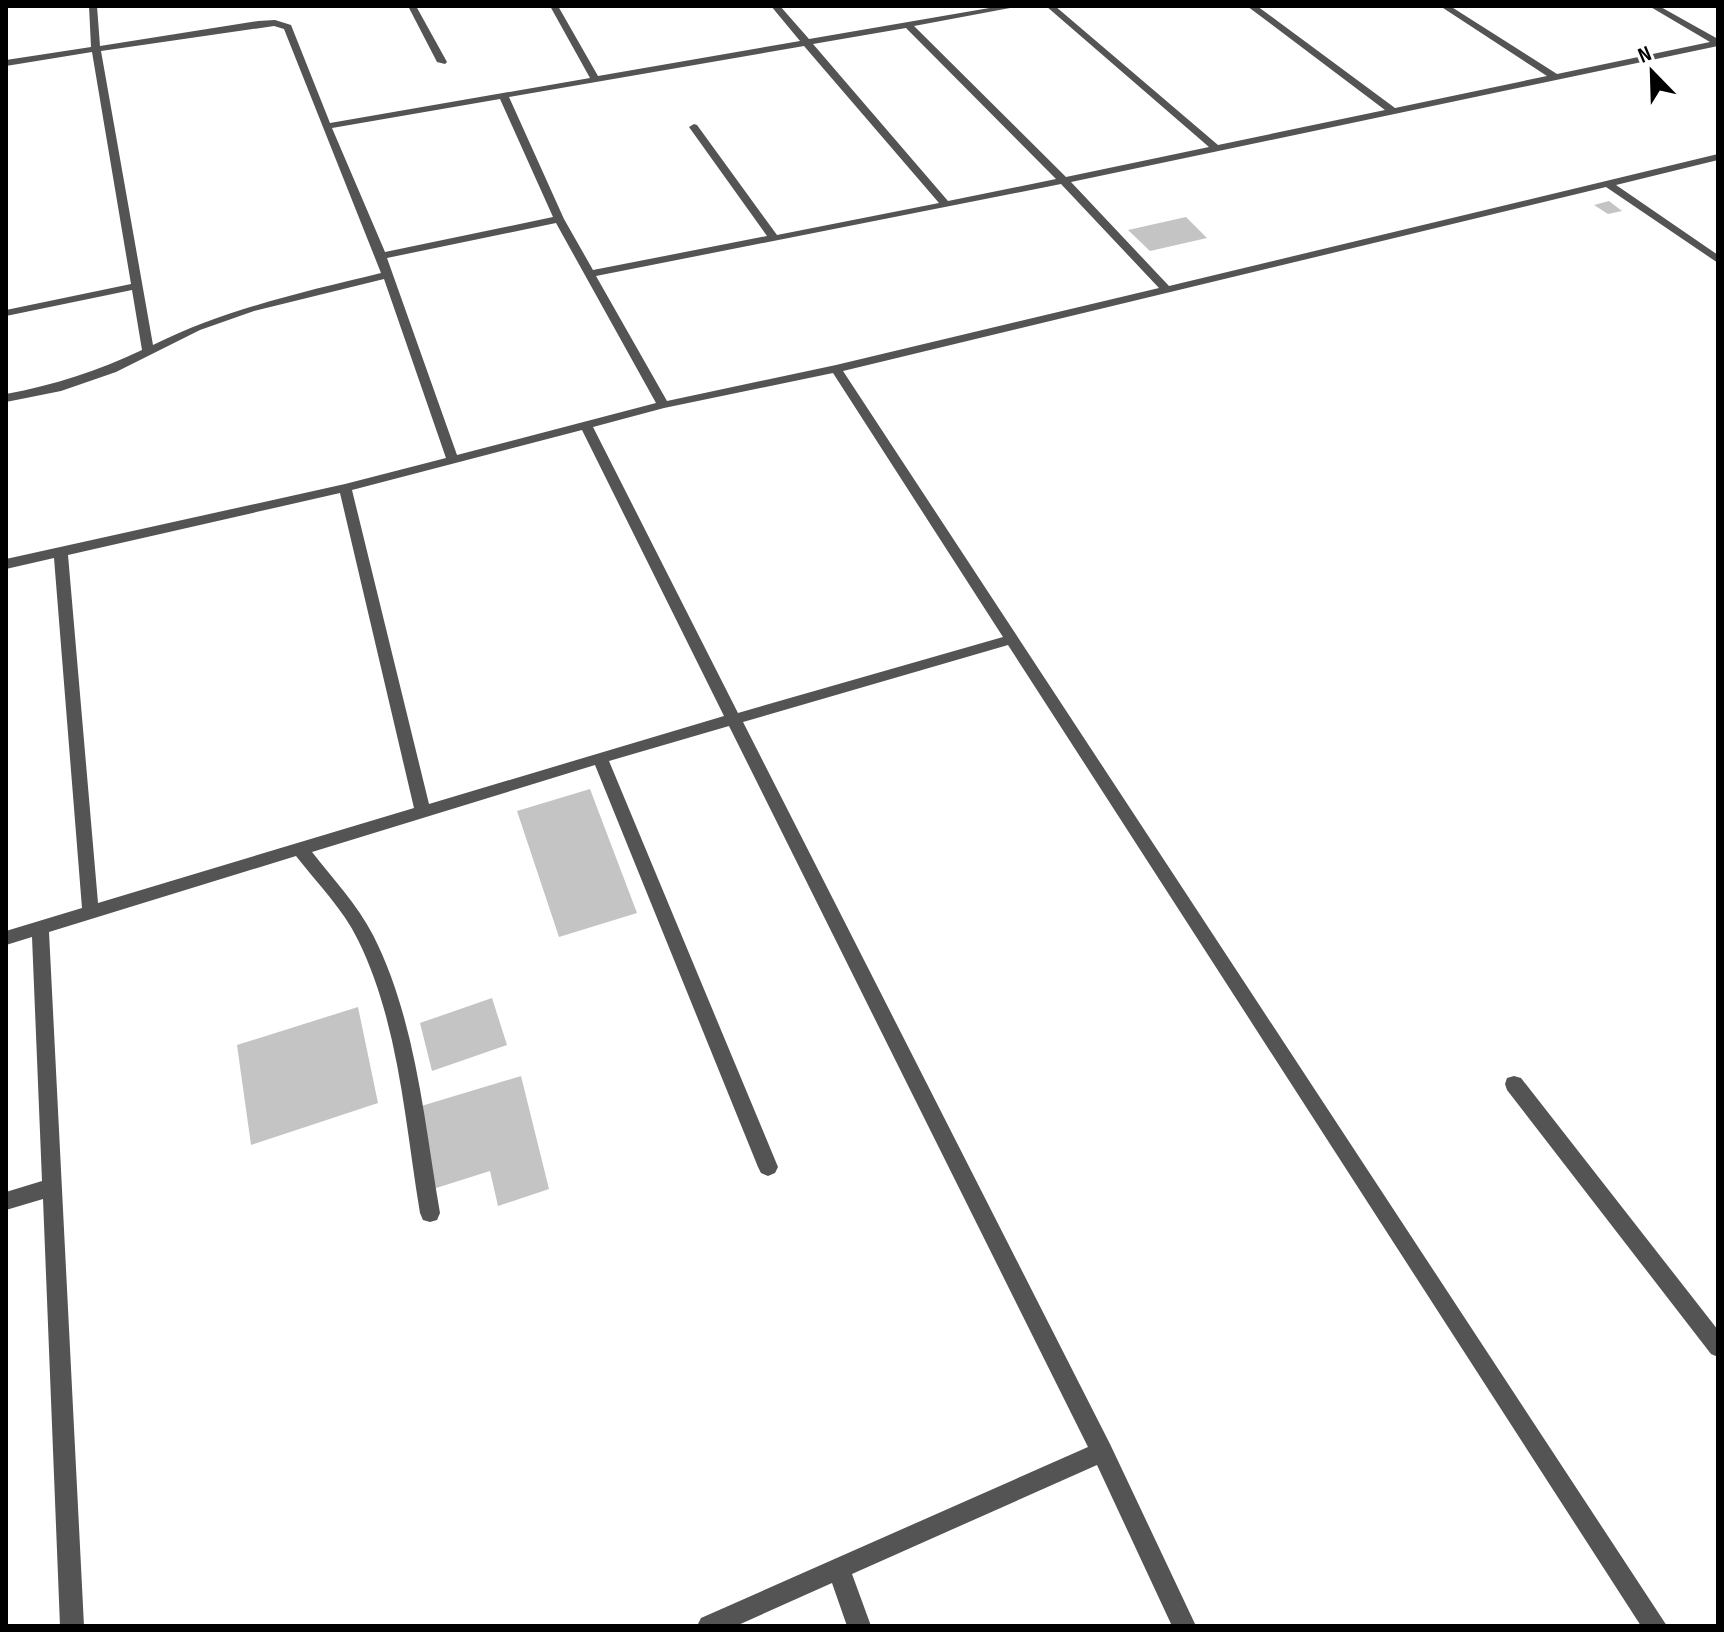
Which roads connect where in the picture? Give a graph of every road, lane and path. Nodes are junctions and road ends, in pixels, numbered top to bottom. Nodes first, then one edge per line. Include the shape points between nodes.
1 (93, 6) edge
2 (412, 6) edge
3 (554, 6) edge
4 (775, 6) edge
5 (1016, 6) edge
6 (1050, 6) edge
7 (1251, 6) edge
8 (1444, 6) edge
9 (1653, 6) edge
10 (971, 9) edge
11 (908, 25) junction
12 (806, 43) junction
13 (1718, 43) edge
14 (96, 48) junction
15 (442, 62) dead end
16 (6, 63) edge
17 (1557, 78) junction
18 (596, 80) junction
19 (504, 96) junction
20 (1393, 111) junction
21 (328, 126) junction
22 (694, 127) dead end
23 (1217, 149) junction
24 (1717, 159) edge
25 (1064, 181) junction
26 (1608, 184) junction
27 (946, 205) junction
28 (559, 219) junction
29 (774, 238) junction
30 (381, 256) junction
31 (1718, 260) edge
32 (590, 274) junction
33 (387, 275) junction
34 (137, 286) junction
35 (1166, 289) junction
36 (6, 313) edge
37 (148, 350) junction
38 (836, 369) junction
39 (6, 398) edge
40 (663, 405) junction
41 (586, 426) junction
42 (453, 460) junction
43 (345, 488) junction
44 (61, 554) junction
45 (6, 564) edge
46 (1012, 639) junction
47 (733, 721) junction
48 (600, 758) junction
49 (423, 811) junction
50 (300, 849) junction
51 (91, 914) junction
52 (40, 928) junction
53 (6, 938) edge
54 (1514, 1084) dead end
55 (768, 1167) dead end
56 (51, 1187) junction
57 (6, 1201) edge
58 (430, 1213) dead end
59 (1718, 1347) edge
60 (1102, 1452) junction
61 (839, 1570) junction
62 (72, 1626) edge
63 (709, 1626) edge
64 (859, 1626) edge
65 (1184, 1626) edge
66 (1655, 1626) edge

1 - 14 street
2 - 15 street
3 - 18 street
4 - 12 street
5 - 10 street
6 - 23 street
7 - 20 street
8 - 17 street
9 - 13 street
10 - 11 street
11 - 12 street
11 - 25 street
12 - 18 street
12 - 27 street
13 - 17 street
14 - 16 street
14 - 21 street via 258,24 288,27
14 - 34 street
17 - 20 street
18 - 19 street
19 - 21 street
19 - 28 street
20 - 23 street
21 - 30 street
22 - 29 street
23 - 25 street
24 - 26 street
25 - 27 street
25 - 35 street
26 - 31 street
26 - 35 street
27 - 29 street
28 - 30 street
28 - 32 street
29 - 32 street
30 - 33 street
32 - 40 street
33 - 37 street via 250,309
33 - 42 street
34 - 36 street
34 - 37 street
35 - 38 street
37 - 39 street via 57,388
38 - 40 street
38 - 46 street
40 - 41 street
41 - 42 street
41 - 47 street
42 - 43 street
43 - 44 street
43 - 49 street
44 - 45 street
44 - 51 street
46 - 47 street
46 - 66 street
47 - 48 street
47 - 60 street
48 - 49 street
48 - 55 street
49 - 50 street
50 - 51 street
50 - 58 street via 366,937 383,981
51 - 52 street
52 - 53 street
52 - 56 street
54 - 59 street
56 - 57 street
56 - 62 street
60 - 61 street
60 - 65 street
61 - 63 street
61 - 64 street

